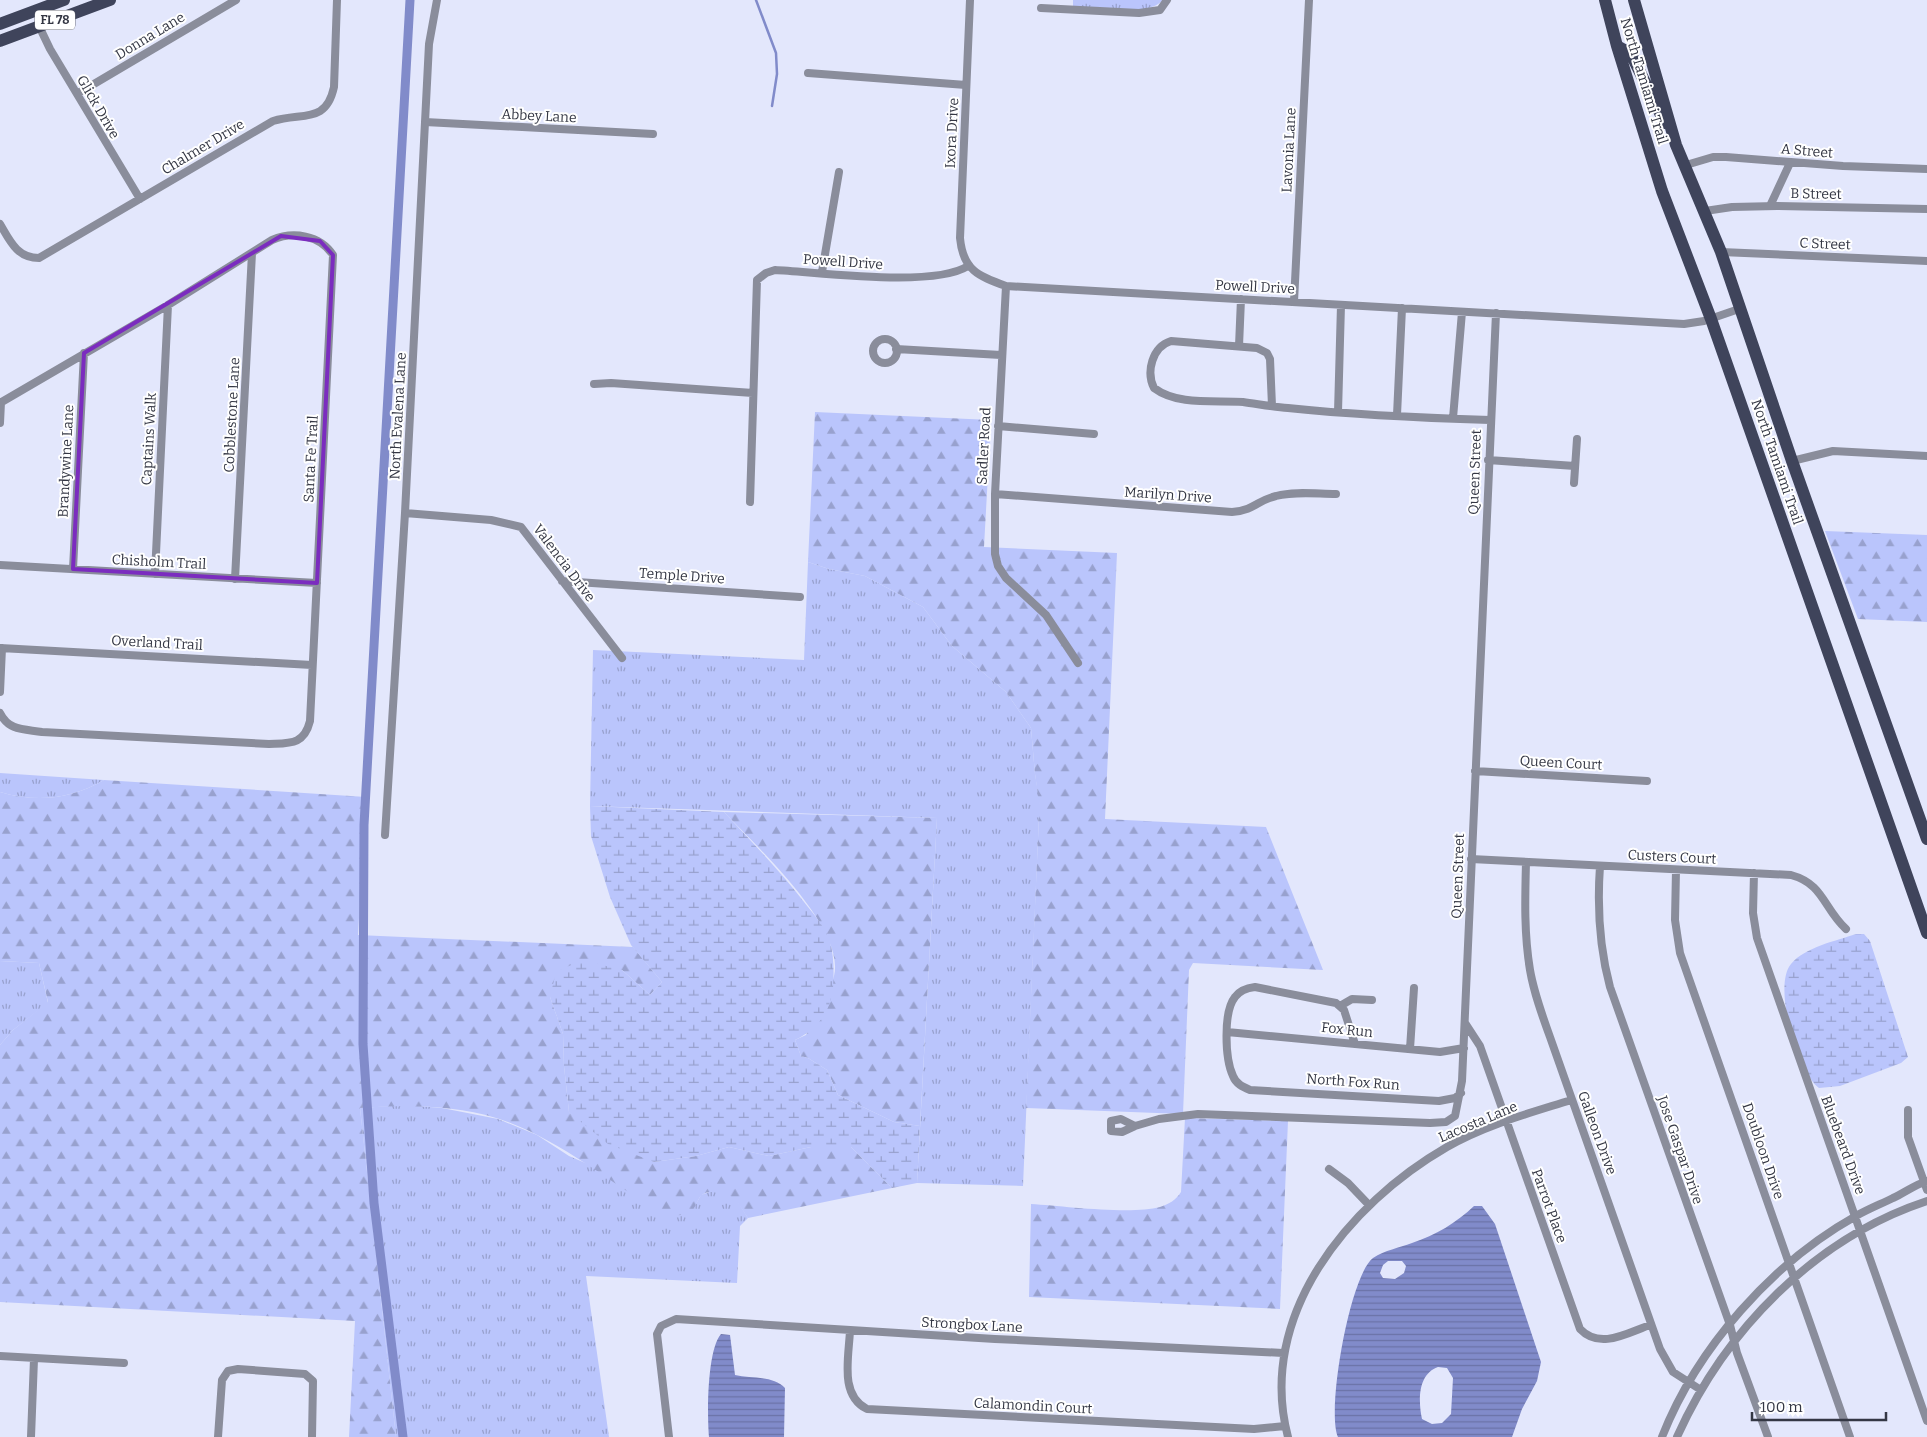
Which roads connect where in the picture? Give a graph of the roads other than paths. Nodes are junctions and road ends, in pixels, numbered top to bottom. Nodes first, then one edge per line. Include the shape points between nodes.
1 (64, 0) edge
2 (110, 0) edge
3 (236, 0) edge
4 (337, 0) edge
5 (438, 0) edge
6 (970, 0) edge
7 (1168, 0) edge
8 (1309, 0) edge
9 (1605, 0) edge
10 (1634, 0) edge
11 (1041, 8) dead end
12 (0, 24) edge
13 (39, 26) junction
14 (0, 41) edge
15 (1617, 46) junction
16 (808, 73) dead end
17 (966, 85) junction
18 (77, 94) junction
19 (425, 122) junction
20 (653, 134) dead end
21 (1676, 145) junction
22 (1790, 163) junction
23 (1686, 165) junction
24 (1927, 169) edge
25 (839, 172) dead end
26 (140, 199) junction
27 (1770, 206) junction
28 (1927, 209) edge
29 (1705, 212) junction
30 (0, 224) edge
31 (1721, 252) junction
32 (252, 253) junction
33 (1927, 261) edge
34 (968, 266) junction
35 (822, 272) junction
36 (1006, 286) junction
37 (1241, 299) junction
38 (1294, 302) junction
39 (168, 305) junction
40 (1342, 305) junction
41 (1402, 308) junction
42 (1739, 309) junction
43 (1462, 312) junction
44 (1496, 313) junction
45 (1711, 319) junction
46 (1239, 346) junction
47 (896, 349) dead end
48 (84, 353) junction
49 (1001, 355) junction
50 (594, 384) dead end
51 (753, 393) junction
52 (1, 402) edge
53 (1272, 406) junction
54 (1338, 412) junction
55 (1397, 415) junction
56 (1453, 418) junction
57 (1490, 420) junction
58 (0, 423) edge
59 (998, 426) junction
60 (1094, 434) dead end
61 (1577, 439) dead end
62 (1927, 456) edge
63 (1488, 460) junction
64 (1792, 461) junction
65 (1576, 466) junction
66 (1574, 483) dead end
67 (994, 494) junction
68 (1336, 494) dead end
69 (750, 502) dead end
70 (405, 513) junction
71 (0, 566) edge
72 (74, 570) junction
73 (155, 574) junction
74 (235, 579) junction
75 (562, 581) junction
76 (317, 583) junction
77 (800, 597) dead end
78 (1, 648) edge
79 (622, 658) dead end
80 (1078, 663) dead end
81 (312, 665) junction
82 (0, 692) edge
83 (0, 713) edge
84 (1475, 771) junction
85 (1646, 781) dead end
86 (385, 834) dead end
87 (1927, 839) edge
88 (1471, 859) junction
89 (1526, 862) junction
90 (1600, 866) junction
91 (1676, 870) junction
92 (1754, 874) junction
93 (1846, 929) dead end
94 (1927, 933) edge
95 (1414, 988) dead end
96 (1372, 1000) dead end
97 (1340, 1006) junction
98 (1465, 1023) junction
99 (1227, 1032) junction
100 (1355, 1044) junction
101 (1464, 1048) junction
102 (1410, 1049) junction
103 (1461, 1093) junction
104 (1571, 1100) junction
105 (1908, 1110) dead end
106 (1506, 1122) junction
107 (1135, 1126) dead end
108 (1329, 1169) dead end
109 (1926, 1181) edge
110 (1927, 1190) edge
111 (1927, 1201) edge
112 (1369, 1206) junction
113 (1855, 1216) junction
114 (1860, 1232) junction
115 (1790, 1263) junction
116 (1794, 1277) junction
117 (1650, 1325) junction
118 (1730, 1325) junction
119 (850, 1330) junction
120 (1734, 1342) junction
121 (1283, 1353) junction
122 (0, 1356) edge
123 (34, 1359) junction
124 (124, 1363) dead end
125 (1689, 1384) junction
126 (1701, 1390) junction
127 (1927, 1421) edge
128 (1285, 1426) junction
129 (1210, 1427) junction
130 (31, 1437) edge
131 (218, 1437) edge
132 (312, 1437) edge
133 (670, 1437) edge
134 (1210, 1437) edge
135 (1288, 1437) edge
136 (1662, 1437) edge
137 (1677, 1437) edge
138 (1768, 1437) edge
139 (1850, 1437) edge

1 - 12 main road, FL 78
2 - 13 main road, FL 78
3 - 18 street, Donna Lane
4 - 26 street, Chalmer Drive via 334,87 326,109 316,114 273,121
5 - 19 street, North Evalena Lane via 429,44
6 - 17 street, Ixora Drive
7 - 11 street via 1160,10 1139,14
8 - 38 street, Lavonia Lane
9 - 15 main road, North Tamiami Trail
10 - 21 main road, North Tamiami Trail
13 - 14 main road, FL 78
13 - 18 street, Glick Drive
15 - 21 main road via 1631,54
15 - 45 main road, North Tamiami Trail via 1662,191
16 - 17 street
17 - 34 street, Ixora Drive via 960,238
18 - 26 street, Glick Drive
19 - 20 street, Abbey Lane
19 - 70 street, North Evalena Lane
21 - 23 main road, North Tamiami Trail
22 - 23 street, A Street via 1713,157
22 - 24 street, A Street
22 - 27 street
23 - 29 main road, North Tamiami Trail
25 - 35 street
26 - 30 street, Chalmer Drive via 39,258 28,258 18,252
27 - 28 street, B Street
27 - 29 street, B Street
29 - 31 main road, North Tamiami Trail
31 - 33 street, C Street
31 - 42 main road, North Tamiami Trail
32 - 39 street, Santa Fe Trail
32 - 74 street, Cobblestone Lane
32 - 76 street, Santa Fe Trail via 272,240 291,235 320,241 333,255
34 - 35 street, Powell Drive via 951,274 905,276
34 - 36 street, Powell Drive via 977,274
35 - 51 street, Powell Drive via 775,270 757,280
36 - 37 street, Powell Drive
36 - 49 street, Sadler Road
37 - 38 street, Powell Drive
37 - 46 street
38 - 40 street, Powell Drive
39 - 48 street, Santa Fe Trail
39 - 73 street, Captains Walk
40 - 41 street, Powell Drive
40 - 54 street
41 - 43 street, Powell Drive
41 - 55 street
42 - 45 street, Powell Drive
42 - 64 main road, North Tamiami Trail
43 - 44 street, Powell Drive
43 - 56 street
44 - 45 street, Powell Drive via 1684,324
44 - 57 street, Queen Street
45 - 94 main road, North Tamiami Trail
46 - 53 street via 1267,353 1271,368
46 - 53 street via 1165,343 1154,355 1150,381 1158,391 1181,399
47 - 49 street
48 - 52 street, Santa Fe Trail
48 - 72 street, Brandywine Lane
49 - 59 street, Sadler Road
50 - 51 street
51 - 69 street
52 - 58 street
53 - 54 street
54 - 55 street
55 - 56 street
56 - 57 street
57 - 63 street, Queen Street
59 - 60 street
59 - 67 street, Sadler Road
61 - 65 street
62 - 64 street via 1834,451
63 - 65 street
63 - 84 street, Queen Street
64 - 87 main road, North Tamiami Trail
65 - 66 street
67 - 68 street, Marilyn Drive via 1232,512 1256,507 1285,494
67 - 80 street, Sadler Road via 994,543 998,566 1006,578 1046,615
70 - 75 street, Valencia Drive via 491,520 521,527
70 - 86 street, North Evalena Lane
71 - 72 street, Chisholm Trail
72 - 73 street, Chisholm Trail
73 - 74 street, Chisholm Trail
74 - 76 street, Chisholm Trail
75 - 77 street, Temple Drive
75 - 79 street, Valencia Drive
76 - 81 street, Santa Fe Trail
78 - 81 street, Overland Trail
78 - 82 street
81 - 83 street, Santa Fe Trail via 308,731 290,743 42,732 13,728
84 - 85 street, Queen Court
84 - 88 street, Queen Street
88 - 89 street, Custers Court
88 - 98 street, Queen Street
89 - 90 street, Custers Court
89 - 104 street, Galleon Drive via 1524,913 1530,972
90 - 91 street, Custers Court
90 - 118 street, Jose Gaspar Drive via 1598,924 1610,987
91 - 92 street, Custers Court
91 - 115 street, Doubloon Drive via 1675,920 1680,953
92 - 93 street, Custers Court via 1791,875 1806,880 1818,890 1832,916
92 - 113 street, Bluebeard Drive via 1756,938
95 - 102 street
96 - 97 street via 1352,999
97 - 99 street via 1255,987 1246,989 1236,995 1230,1005
97 - 100 street
98 - 101 street, Queen Street
98 - 106 street, Parrot Place via 1480,1046
99 - 100 street, Fox Run
99 - 103 street, North Fox Run via 1231,1072 1241,1086 1250,1090 1439,1101 1455,1098
100 - 102 street, Fox Run
101 - 102 street, Fox Run via 1449,1052
101 - 103 street, Queen Street
103 - 107 street, Queen Street via 1455,1116 1446,1122 1198,1114
104 - 106 street, Lacosta Lane
104 - 117 street, Galleon Drive
105 - 109 street via 1908,1137
106 - 112 street, Lacosta Lane via 1436,1154
106 - 117 street, Parrot Place via 1580,1329 1586,1336 1605,1340
108 - 112 street via 1348,1183
109 - 110 street
109 - 113 street
111 - 114 street via 1896,1212
112 - 121 street, Lacosta Lane via 1324,1259 1300,1304
113 - 114 street, Bluebeard Drive
113 - 115 street
114 - 116 street
114 - 127 street, Bluebeard Drive
115 - 116 street, Doubloon Drive
115 - 118 street via 1759,1291
116 - 120 street
116 - 139 street, Doubloon Drive
117 - 125 street, Galleon Drive via 1665,1361
118 - 120 street, Jose Gaspar Drive
118 - 125 street via 1710,1349
119 - 121 street, Strongbox Lane
119 - 129 street, Calamondin Court via 848,1384 857,1404 867,1409
119 - 133 street, Strongbox Lane via 676,1319 661,1326 656,1344
120 - 126 street
120 - 138 street, Jose Gaspar Drive
121 - 128 street, Lacosta Lane via 1281,1399
122 - 123 street
123 - 124 street
123 - 130 street
125 - 126 street, Galleon Drive
125 - 136 street
126 - 137 street
128 - 129 street, Calamondin Court via 1265,1429
128 - 135 street, Lacosta Lane
129 - 134 street
131 - 132 street via 222,1380 228,1371 238,1369 305,1374 313,1382

